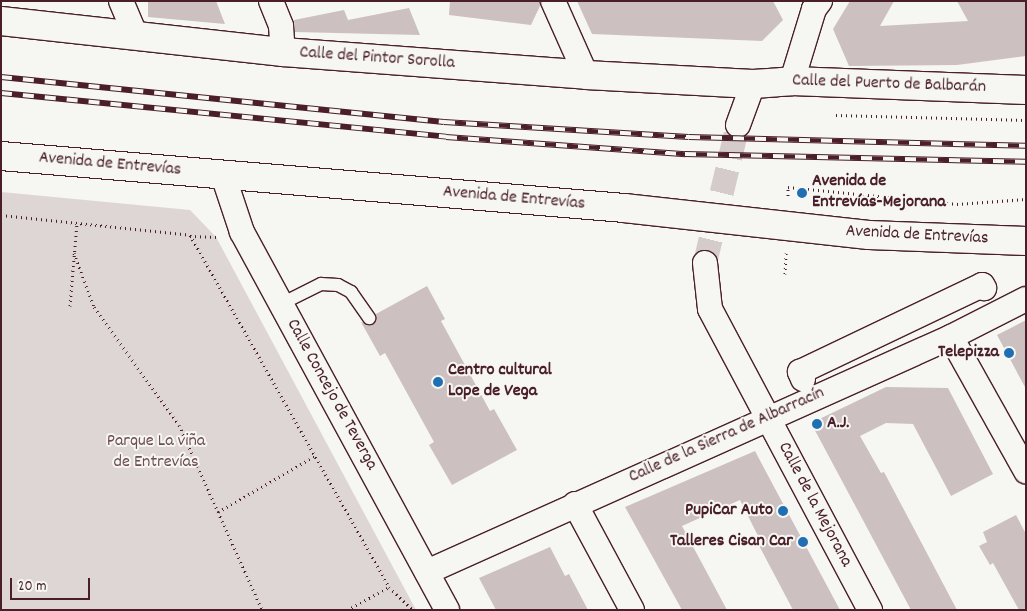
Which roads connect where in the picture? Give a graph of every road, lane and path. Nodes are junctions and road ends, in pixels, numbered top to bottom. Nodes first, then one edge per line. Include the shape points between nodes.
1 (121, 1) edge
2 (271, 1) edge
3 (553, 1) edge
4 (814, 4) edge
5 (1, 21) edge
6 (136, 36) junction
7 (283, 52) junction
8 (586, 75) junction
9 (792, 81) junction
10 (753, 84) junction
11 (1026, 90) edge
12 (836, 115) dead end
13 (1026, 120) edge
14 (738, 125) tunnel mouth
15 (1, 156) edge
16 (224, 176) junction
17 (788, 196) dead end
18 (1026, 199) edge
19 (1, 215) edge
20 (78, 223) junction
21 (190, 236) junction
22 (221, 236) dead end
23 (1026, 241) edge
24 (786, 250) dead end
25 (74, 253) junction
26 (705, 263) tunnel mouth
27 (785, 274) dead end
28 (984, 288) dead end
29 (1026, 300) edge
30 (282, 304) junction
31 (70, 306) dead end
32 (369, 318) dead end
33 (951, 337) junction
34 (803, 379) dead end
35 (767, 418) junction
36 (315, 456) junction
37 (1026, 471) edge
38 (575, 504) junction
39 (218, 512) junction
40 (427, 572) junction
41 (389, 587) junction
42 (262, 610) edge
43 (347, 610) edge
44 (413, 610) edge
45 (447, 610) edge
46 (632, 610) edge
47 (870, 610) edge

1 - 6 street
2 - 7 street via 281,26
3 - 8 street
4 - 9 street
5 - 6 street, Calle del Pintor Sorolla
6 - 7 street, Calle del Pintor Sorolla
7 - 8 street, Calle del Pintor Sorolla
8 - 10 street, Calle del Pintor Sorolla
9 - 10 street, Calle del Puerto de Balbarán
9 - 11 street, Calle del Puerto de Balbarán
10 - 14 street
12 - 13 path
15 - 16 street, Avenida de Entrevías
16 - 23 street, Avenida de Entrevías via 624,208 869,235
16 - 30 street, Calle Concejo de Teverga via 242,232
17 - 18 path via 788,187 957,204
19 - 20 path
20 - 21 path
20 - 25 path
21 - 22 path
21 - 36 path
24 - 27 path
25 - 31 path
25 - 39 path via 94,307 179,425
26 - 35 street, Calle de la Mejorana via 710,309
28 - 34 street via 982,285 800,372
29 - 33 street, Calle de la Sierra de Albarracín
30 - 32 lane via 321,284 338,285 351,292
30 - 40 street, Calle Concejo de Teverga
33 - 35 street, Calle de la Sierra de Albarracín
33 - 37 street
35 - 38 street, Calle de la Sierra de Albarracín
35 - 47 street, Calle de la Mejorana
36 - 39 path
36 - 41 path
38 - 40 street, Calle de la Sierra de Albarracín
38 - 46 street
39 - 42 path
40 - 45 street, Calle Concejo de Teverga
41 - 43 path
41 - 44 path

